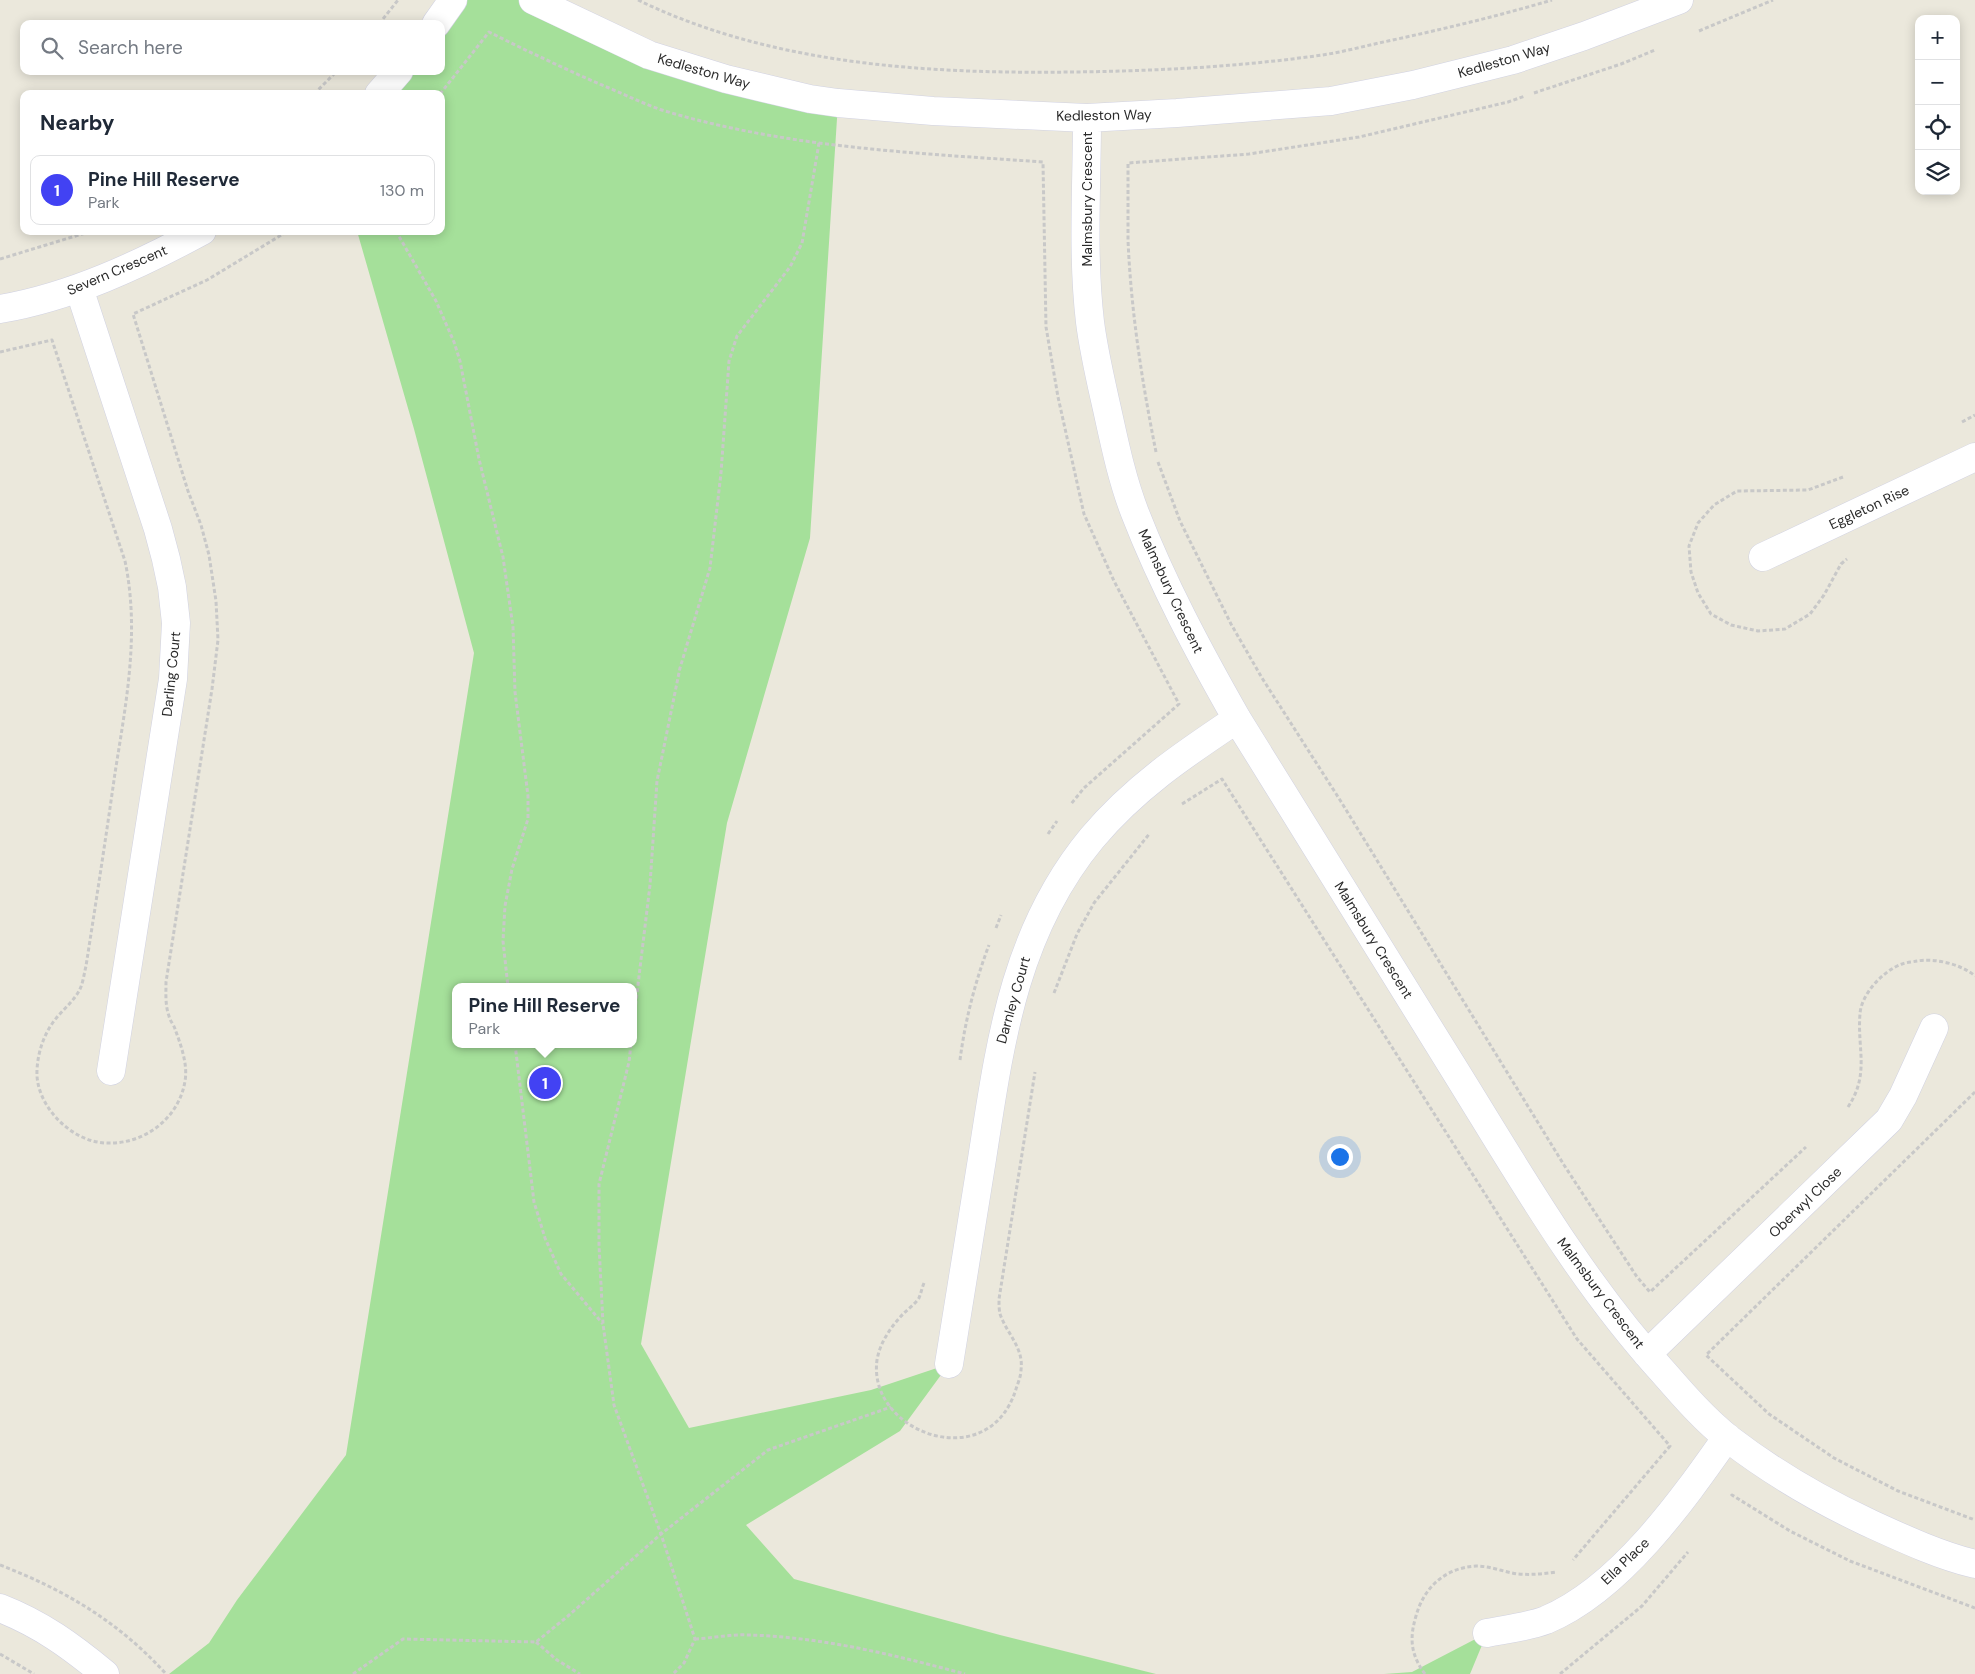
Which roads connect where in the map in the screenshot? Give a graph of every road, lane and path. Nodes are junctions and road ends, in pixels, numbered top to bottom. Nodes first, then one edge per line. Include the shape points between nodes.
1 (398, 0) edge
2 (453, 0) edge
3 (533, 0) edge
4 (638, 0) edge
5 (1552, 0) edge
6 (1679, 0) edge
7 (382, 20) edge
8 (439, 20) edge
9 (490, 32) dead end
10 (333, 75) edge
11 (396, 75) edge
12 (318, 90) edge
13 (382, 90) edge
14 (443, 90) edge
15 (1088, 118) junction
16 (820, 143) dead end
17 (1128, 163) dead end
18 (79, 235) edge
19 (194, 235) edge
20 (281, 235) edge
21 (398, 235) edge
22 (0, 259) edge
23 (79, 288) junction
24 (0, 308) edge
25 (133, 314) dead end
26 (52, 340) dead end
27 (0, 352) edge
28 (1975, 457) edge
29 (1763, 557) dead end
30 (1237, 719) junction
31 (1222, 778) dead end
32 (1975, 976) edge
33 (508, 983) edge
34 (637, 993) edge
35 (1934, 1028) dead end
36 (515, 1048) edge
37 (631, 1048) edge
38 (111, 1070) dead end
39 (1975, 1092) edge
40 (1847, 1109) dead end
41 (1810, 1143) dead end
42 (603, 1324) junction
43 (1647, 1354) junction
44 (949, 1364) dead end
45 (891, 1407) dead end
46 (1727, 1437) junction
47 (1732, 1495) dead end
48 (1975, 1520) edge
49 (662, 1534) junction
50 (1572, 1561) dead end
51 (1975, 1564) edge
52 (1557, 1572) dead end
53 (0, 1608) edge
54 (1975, 1608) edge
55 (1487, 1634) dead end
56 (696, 1639) junction
57 (536, 1642) junction
58 (0, 1654) edge
59 (34, 1674) edge
60 (104, 1674) edge
61 (353, 1674) edge
62 (580, 1674) edge
63 (673, 1674) edge
64 (966, 1674) edge
65 (1424, 1674) edge

1 - 7 path
2 - 8 street
3 - 15 street, Kedleston Way via 649,55 726,79 810,98 933,111
4 - 5 path via 755,43 887,65 998,73 1147,71 1317,56 1488,19
6 - 15 street, Kedleston Way via 1514,60 1413,85 1331,100 1177,114
9 - 14 path
10 - 12 path
11 - 13 street
15 - 30 street, Malmsbury Crescent via 1086,269 1090,321 1119,463 1154,559
16 - 34 path via 802,244 790,267 737,336 729,361 710,568 680,668 657,781 650,885
17 - 41 path via 1128,239 1147,409 1158,460 1180,521 1262,678 1564,1165 1638,1278 1650,1292
18 - 22 path
19 - 23 street, Severn Crescent
20 - 25 path via 207,280
21 - 33 path via 436,301 458,355 479,459 504,557 513,627 515,692 528,796 528,819 512,869 505,906 503,941
23 - 24 street, Severn Crescent
23 - 38 street, Darling Court via 158,529 172,587 176,623 173,679
26 - 27 path
28 - 29 street, Eggleton Rise
30 - 43 street, Malmsbury Crescent via 1528,1190 1582,1272
30 - 44 street, Darnley Court via 1162,770 1120,807 1073,864 1038,925 1015,985 997,1057
31 - 50 path via 1576,1339 1670,1446
32 - 40 path via 1948,963 1925,960 1902,964 1884,974 1867,994 1860,1013 1861,1071 1858,1093
35 - 43 street, Oberwyl Close via 1889,1120
36 - 42 path via 534,1202 545,1238 561,1274
37 - 42 path via 600,1184
39 - 48 path via 1706,1355 1768,1414 1834,1458 1898,1490
42 - 49 path via 614,1405
43 - 46 street, Malmsbury Crescent
45 - 49 path via 768,1450
46 - 51 street, Malmsbury Crescent via 1793,1484 1838,1508 1900,1538
46 - 55 street, Ella Place via 1655,1531 1601,1585 1566,1610 1544,1620
47 - 54 path via 1790,1531 1850,1561
49 - 56 path
49 - 57 path
52 - 65 path via 1518,1574 1477,1566 1457,1570 1434,1582 1420,1603 1410,1640
53 - 60 street via 21,1616 69,1644
56 - 63 path via 684,1663
56 - 64 path via 747,1635 789,1638 883,1653
57 - 61 path via 403,1639
57 - 62 path
58 - 59 path

